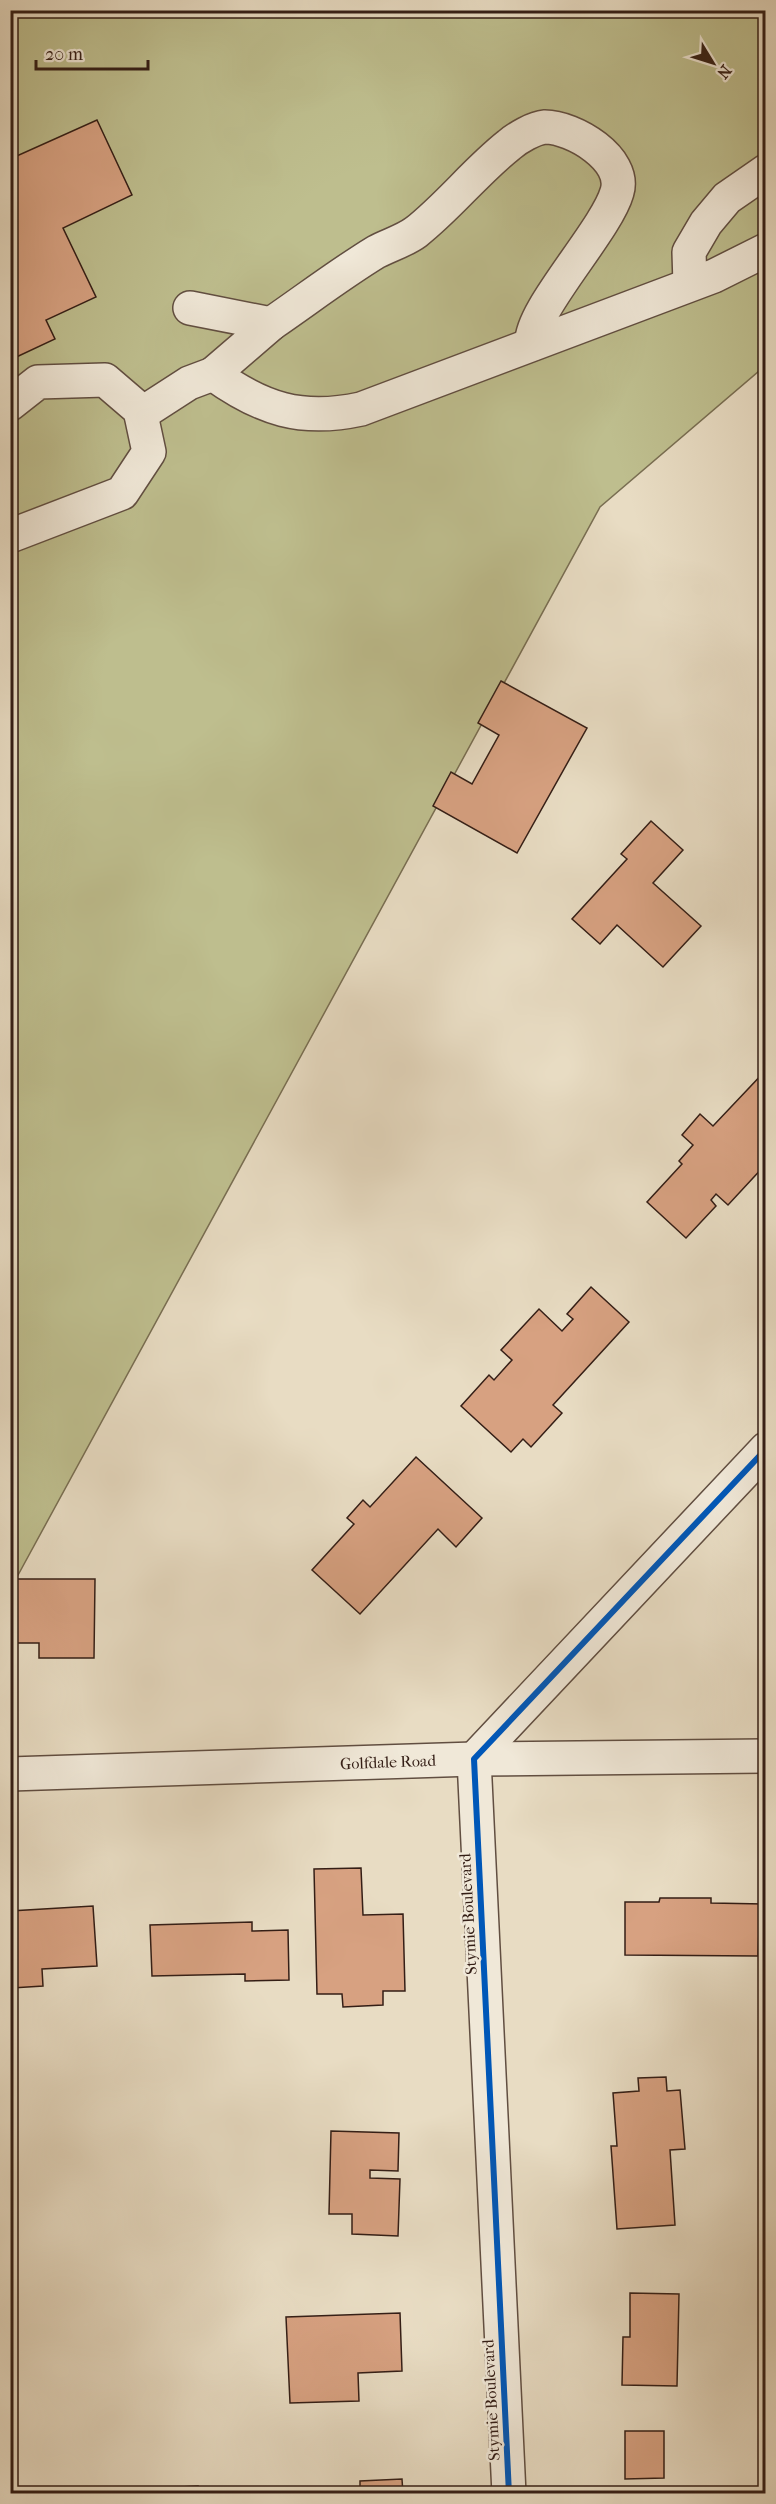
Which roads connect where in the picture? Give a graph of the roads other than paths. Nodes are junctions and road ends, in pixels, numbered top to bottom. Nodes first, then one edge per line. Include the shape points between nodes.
1 (765, 171) edge
2 (765, 250) edge
3 (690, 284) junction
4 (190, 308) dead end
5 (271, 324) junction
6 (531, 345) junction
7 (213, 375) junction
8 (10, 404) edge
9 (141, 414) junction
10 (10, 536) edge
11 (765, 1449) edge
12 (765, 1756) edge
13 (474, 1759) junction
14 (10, 1774) edge
15 (509, 2493) edge

1 - 3 street via 727,198 706,223 689,252
2 - 3 street
3 - 6 street
4 - 5 street
5 - 6 street via 379,250 416,232 515,140 542,127 565,129 590,142 609,162 619,177 618,192 538,320 530,335
5 - 7 street
6 - 7 street via 361,409 332,416 299,415 261,404
7 - 9 street via 189,383
8 - 9 street via 38,382 105,380
9 - 10 street via 148,452 122,493
11 - 13 street
12 - 13 street, Golfdale Road
13 - 14 street, Golfdale Road
13 - 15 street, Stymie Boulevard

